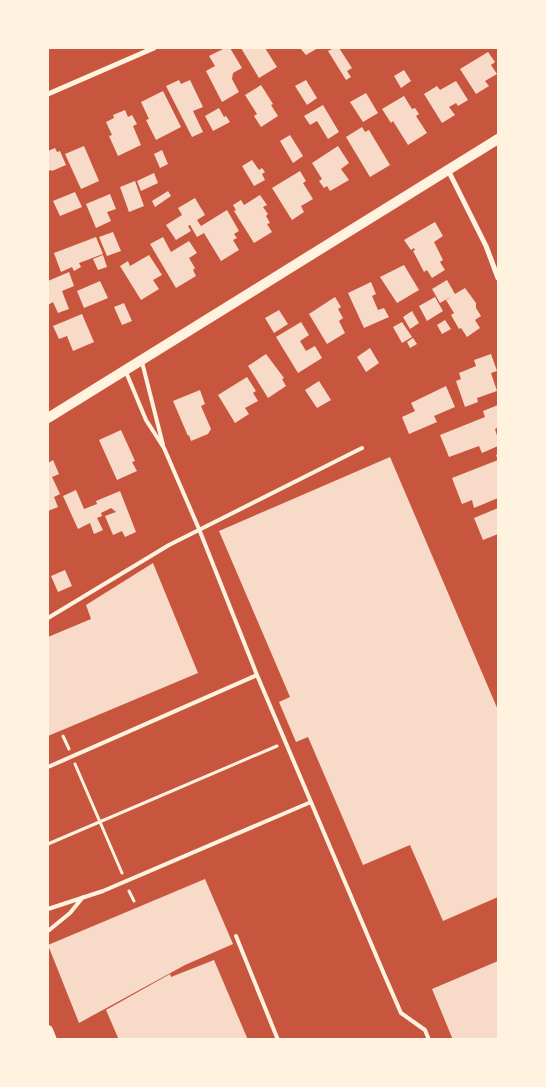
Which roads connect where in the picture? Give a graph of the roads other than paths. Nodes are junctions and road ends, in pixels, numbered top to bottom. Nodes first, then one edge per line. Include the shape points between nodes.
1 (154, 48) edge
2 (48, 94) edge
3 (498, 139) edge
4 (448, 170) junction
5 (498, 278) edge
6 (141, 360) junction
7 (125, 370) junction
8 (48, 418) edge
9 (164, 448) junction
10 (362, 448) dead end
11 (199, 529) junction
12 (48, 618) edge
13 (257, 675) junction
14 (48, 767) edge
15 (311, 802) junction
16 (83, 897) junction
17 (48, 909) edge
18 (48, 931) edge
19 (236, 936) dead end
20 (48, 1030) edge
21 (52, 1040) edge
22 (278, 1040) edge
23 (429, 1040) edge

1 - 2 street
3 - 4 main road
4 - 5 street via 486,246
4 - 6 main road
6 - 7 main road
6 - 9 lane
7 - 8 main road
7 - 9 lane via 146,420
9 - 11 lane
10 - 11 lane
11 - 12 lane
11 - 13 lane
13 - 14 lane
13 - 15 lane
15 - 16 lane
15 - 23 lane via 401,1013 424,1030
16 - 17 lane
16 - 18 lane
19 - 22 lane
20 - 21 main road

